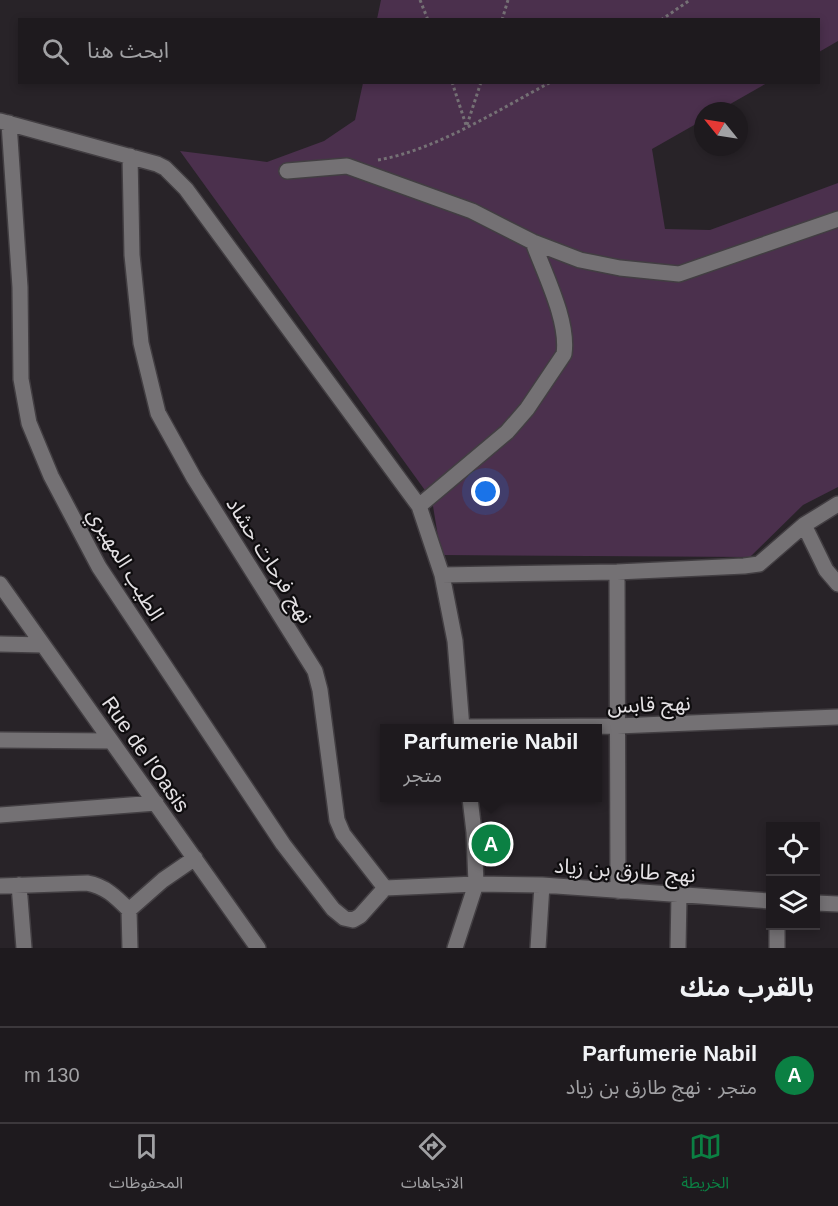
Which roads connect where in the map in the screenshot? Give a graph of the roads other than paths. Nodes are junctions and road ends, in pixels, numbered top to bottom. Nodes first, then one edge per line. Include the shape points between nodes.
1 (5, 122) edge
2 (130, 156) junction
3 (286, 171) dead end
4 (835, 222) edge
5 (533, 242) junction
6 (838, 504) edge
7 (419, 507) junction
8 (804, 525) junction
9 (617, 572) junction
10 (442, 575) junction
11 (0, 584) edge
12 (838, 584) edge
13 (0, 644) edge
14 (43, 645) junction
15 (838, 717) edge
16 (462, 724) edge
17 (602, 726) edge
18 (617, 726) junction
19 (0, 740) edge
20 (111, 741) junction
21 (470, 802) edge
22 (156, 803) junction
23 (0, 815) edge
24 (195, 858) junction
25 (476, 884) junction
26 (19, 885) junction
27 (542, 885) junction
28 (0, 886) edge
29 (385, 888) junction
30 (618, 891) junction
31 (679, 895) junction
32 (766, 901) edge
33 (820, 903) edge
34 (838, 904) edge
35 (129, 910) junction
36 (777, 930) edge
37 (24, 948) edge
38 (130, 948) edge
39 (258, 948) edge
40 (455, 948) edge
41 (538, 948) edge
42 (678, 948) edge
43 (777, 948) edge

1 - 2 street
1 - 29 street, الطيب المهيري via 20,287 21,380 29,423 51,476 99,567 283,844 333,909 353,920
2 - 7 street via 165,168 186,189
2 - 29 street, نهج فرحات حشاد via 132,255 141,343 158,413 194,478 315,671 321,690 337,820 343,834
3 - 5 street via 347,165 488,218
4 - 5 street via 679,274 580,260
5 - 7 street via 560,316 564,354 507,432
6 - 8 street
7 - 10 street
8 - 9 street via 759,564
8 - 12 street via 826,570
9 - 10 street
9 - 18 street
10 - 16 street via 454,641
11 - 14 street, Rue de l'Oasis
13 - 14 street
14 - 20 street, Rue de l'Oasis
15 - 18 street, نهج قابس
17 - 18 street, نهج قابس
18 - 30 street
19 - 20 street
20 - 22 street, Rue de l'Oasis
21 - 25 street
22 - 23 street
22 - 24 street, Rue de l'Oasis
24 - 35 street
24 - 39 street, Rue de l'Oasis
25 - 27 street, نهج طارق بن زياد
25 - 29 street
25 - 40 street
26 - 28 street
26 - 35 street via 96,884
26 - 37 street
27 - 30 street, نهج طارق بن زياد
27 - 41 street
30 - 31 street, نهج طارق بن زياد
31 - 32 street, نهج طارق بن زياد
31 - 42 street
33 - 34 street
35 - 38 street
36 - 43 street

